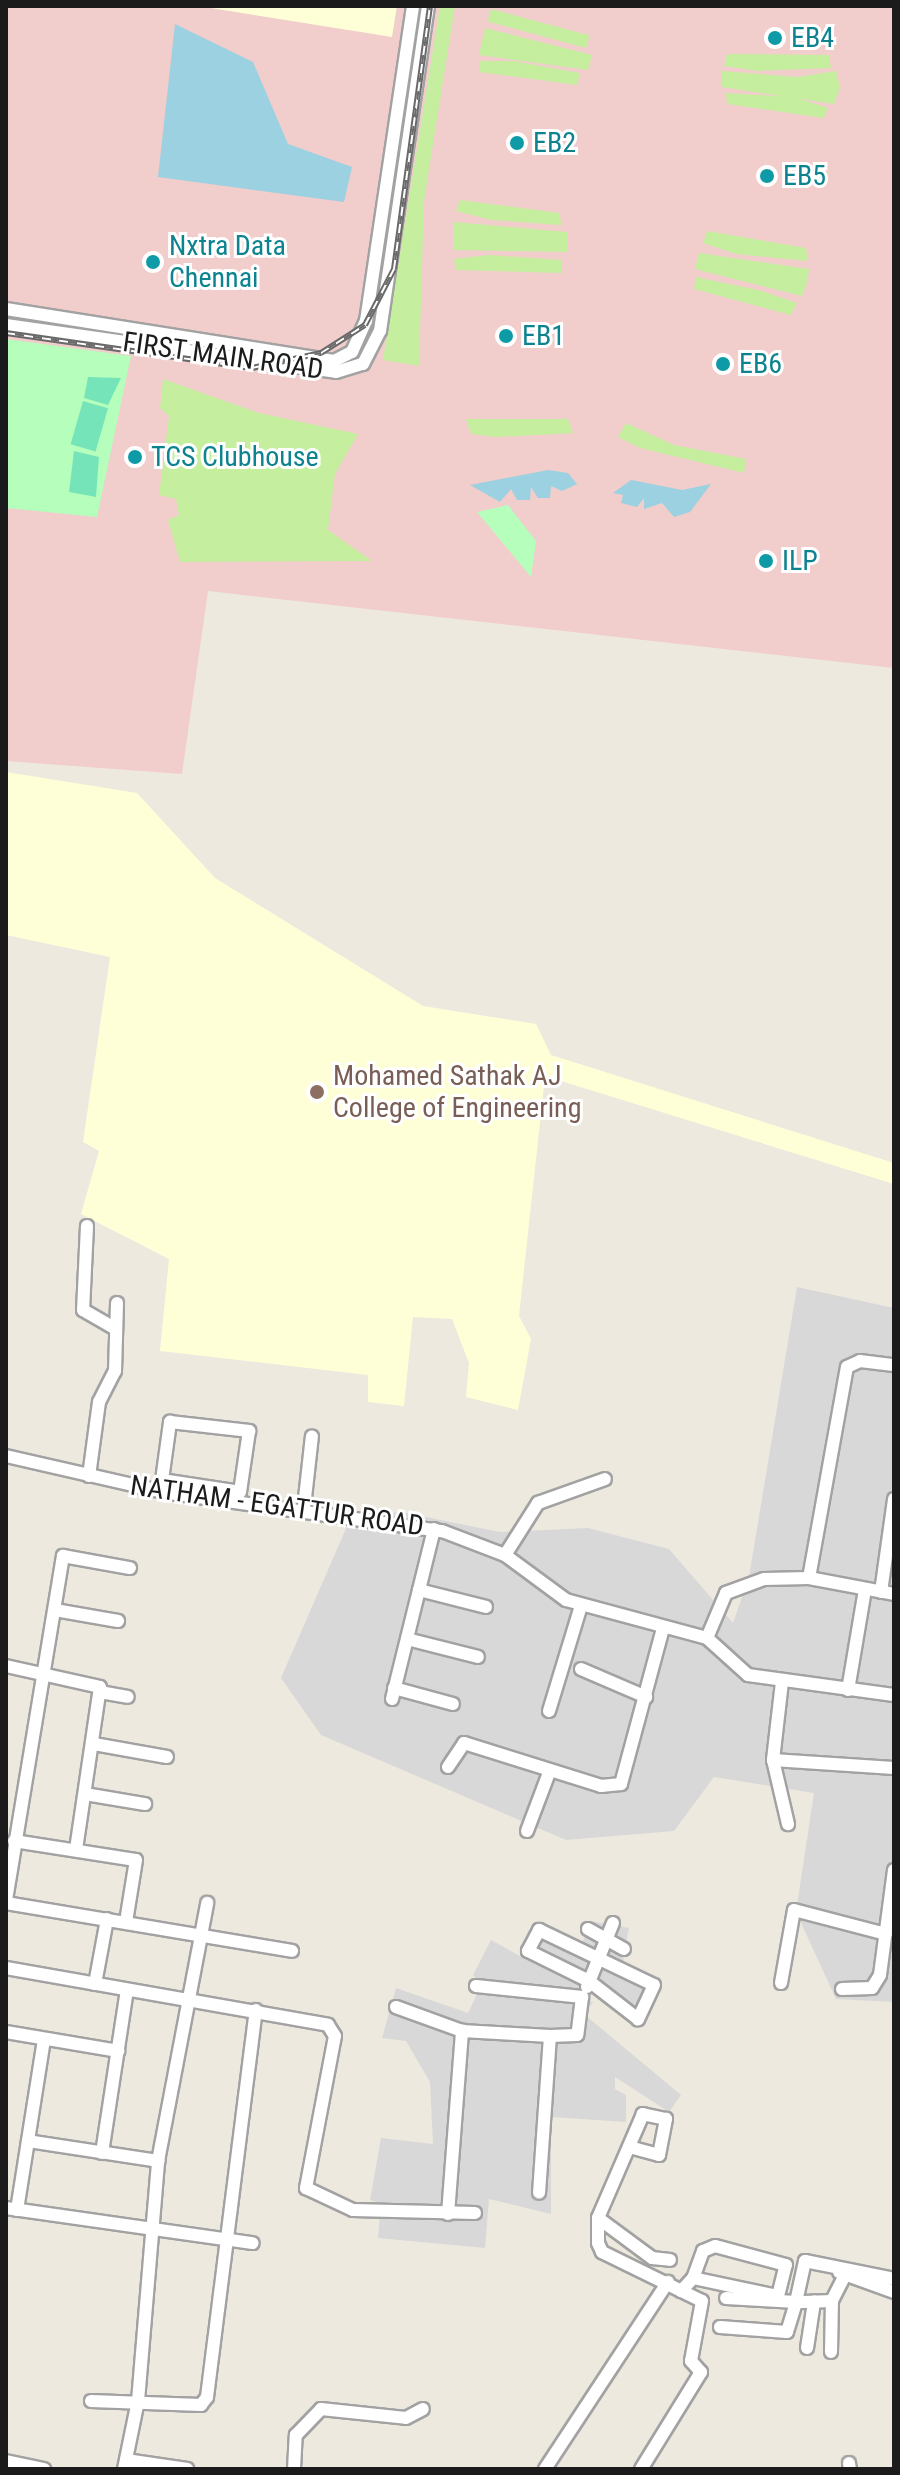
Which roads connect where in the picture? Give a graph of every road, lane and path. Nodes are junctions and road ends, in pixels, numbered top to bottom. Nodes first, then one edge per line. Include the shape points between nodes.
1 (413, 6) edge
2 (428, 6) edge
3 (6, 309) edge
4 (6, 325) edge
5 (87, 1226) dead end
6 (117, 1303) dead end
7 (116, 1329) junction
8 (894, 1365) edge
9 (312, 1436) dead end
10 (6, 1456) edge
11 (89, 1476) junction
12 (605, 1479) dead end
13 (164, 1487) junction
14 (238, 1496) junction
15 (894, 1499) edge
16 (304, 1507) junction
17 (434, 1529) junction
18 (505, 1555) junction
19 (130, 1568) dead end
20 (809, 1578) junction
21 (865, 1589) junction
22 (419, 1590) junction
23 (887, 1593) edge
24 (581, 1606) junction
25 (486, 1607) dead end
26 (55, 1610) junction
27 (118, 1621) dead end
28 (663, 1628) junction
29 (707, 1638) junction
30 (407, 1639) junction
31 (478, 1657) dead end
32 (6, 1666) edge
33 (581, 1669) dead end
34 (43, 1672) junction
35 (782, 1682) junction
36 (848, 1690) junction
37 (100, 1692) junction
38 (894, 1695) edge
39 (128, 1697) dead end
40 (646, 1697) junction
41 (453, 1704) dead end
42 (549, 1711) dead end
43 (94, 1744) junction
44 (167, 1757) dead end
45 (773, 1760) junction
46 (448, 1767) dead end
47 (894, 1768) edge
48 (550, 1770) junction
49 (85, 1794) junction
50 (145, 1804) dead end
51 (788, 1824) dead end
52 (527, 1831) dead end
53 (14, 1841) junction
54 (76, 1850) junction
55 (894, 1870) edge
56 (6, 1901) edge
57 (207, 1903) dead end
58 (107, 1919) junction
59 (126, 1922) junction
60 (613, 1923) dead end
61 (588, 1929) dead end
62 (201, 1934) junction
63 (886, 1934) junction
64 (607, 1939) junction
65 (624, 1949) dead end
66 (292, 1951) dead end
67 (599, 1963) junction
68 (6, 1968) edge
69 (589, 1981) junction
70 (781, 1983) dead end
71 (95, 1984) junction
72 (476, 1986) dead end
73 (842, 1989) dead end
74 (127, 1990) junction
75 (582, 1997) junction
76 (187, 1998) junction
77 (396, 2007) dead end
78 (256, 2010) junction
79 (462, 2031) junction
80 (6, 2032) edge
81 (550, 2036) junction
82 (44, 2039) junction
83 (118, 2051) junction
84 (28, 2141) junction
85 (633, 2148) dead end
86 (102, 2153) junction
87 (158, 2161) junction
88 (539, 2193) dead end
89 (12, 2209) edge
90 (475, 2213) dead end
91 (448, 2214) junction
92 (598, 2218) junction
93 (151, 2229) junction
94 (223, 2239) junction
95 (253, 2243) dead end
96 (670, 2260) dead end
97 (834, 2263) junction
98 (693, 2278) junction
99 (843, 2279) junction
100 (894, 2279) edge
101 (668, 2282) junction
102 (681, 2291) junction
103 (894, 2292) edge
104 (726, 2298) dead end
105 (832, 2301) junction
106 (796, 2302) junction
107 (814, 2302) junction
108 (720, 2327) dead end
109 (807, 2348) dead end
110 (831, 2352) dead end
111 (91, 2401) dead end
112 (138, 2401) junction
113 (423, 2409) dead end
114 (6, 2461) edge
115 (125, 2464) edge
116 (44, 2469) edge
117 (187, 2469) edge
118 (294, 2469) edge
119 (545, 2469) edge
120 (641, 2469) edge

1 - 3 street via 366,321 352,352 334,361
2 - 4 street, FIRST MAIN ROAD via 380,331 363,364 336,372
5 - 7 street via 83,1310
6 - 7 street
7 - 11 street via 115,1371 99,1402
8 - 20 street via 860,1361 847,1367
9 - 16 street
10 - 11 street, NATHAM - EGATTUR ROAD
11 - 13 street, NATHAM - EGATTUR ROAD
12 - 18 street via 538,1503
13 - 14 street, NATHAM - EGATTUR ROAD
13 - 14 street via 170,1422 249,1431
14 - 16 street, NATHAM - EGATTUR ROAD
15 - 23 street
16 - 17 street, NATHAM - EGATTUR ROAD
17 - 18 street, NATHAM - EGATTUR ROAD
17 - 22 street
18 - 24 street, NATHAM - EGATTUR ROAD
19 - 26 street via 63,1556
20 - 21 street
20 - 29 street via 764,1579 726,1593
21 - 23 street
21 - 36 street
22 - 25 street
22 - 30 street
24 - 28 street, NATHAM - EGATTUR ROAD
24 - 42 street
26 - 27 street
26 - 34 street
28 - 29 street, NATHAM - EGATTUR ROAD
28 - 40 street
29 - 35 street via 738,1670
30 - 31 street
30 - 41 street via 393,1694
32 - 34 street
33 - 40 street
34 - 37 street via 90,1680
34 - 53 street
35 - 36 street
35 - 45 street
36 - 38 street
37 - 39 street
37 - 43 street
40 - 48 street via 621,1784 601,1786
43 - 44 street
43 - 49 street
45 - 47 street
45 - 51 street
46 - 48 street via 464,1743
48 - 52 street
49 - 50 street
49 - 54 street
53 - 54 street
53 - 56 street
54 - 59 street via 136,1860
55 - 63 street
56 - 58 street
57 - 62 street
58 - 59 street
58 - 71 street
59 - 62 street
60 - 64 street
61 - 64 street
62 - 66 street
62 - 76 street
63 - 70 street via 794,1910
63 - 73 street via 876,1984
64 - 65 street
64 - 67 street
67 - 69 street
67 - 69 street via 654,1985 638,2019
67 - 69 street via 539,1930 528,1951
68 - 71 street
69 - 75 street
71 - 74 street
72 - 75 street
74 - 76 street
74 - 83 street
75 - 81 street via 577,2035
76 - 78 street
76 - 87 street
77 - 79 street
78 - 91 street via 313,2019 335,2036 306,2188 353,2210
78 - 94 street
79 - 81 street
79 - 91 street
80 - 82 street
81 - 88 street
82 - 83 street
82 - 84 street
83 - 86 street
84 - 86 street
84 - 89 street
85 - 92 street
86 - 87 street
87 - 93 street
89 - 93 street
90 - 91 street
92 - 96 street via 652,2258
92 - 101 street via 602,2252
93 - 94 street
93 - 112 street
94 - 95 street
94 - 112 street via 207,2397 201,2405
97 - 99 street
97 - 100 street
97 - 106 street via 805,2261
98 - 98 street via 778,2296 786,2265 715,2246 703,2251
98 - 102 street
99 - 103 street
99 - 105 street
101 - 102 street
101 - 119 street
102 - 120 street via 702,2301 691,2361 701,2372
104 - 106 street
105 - 107 street
105 - 110 street
106 - 107 street
106 - 108 street via 787,2332
107 - 109 street
111 - 112 street
112 - 115 street
113 - 118 street via 406,2418 321,2409 296,2435
114 - 116 street
115 - 117 street

